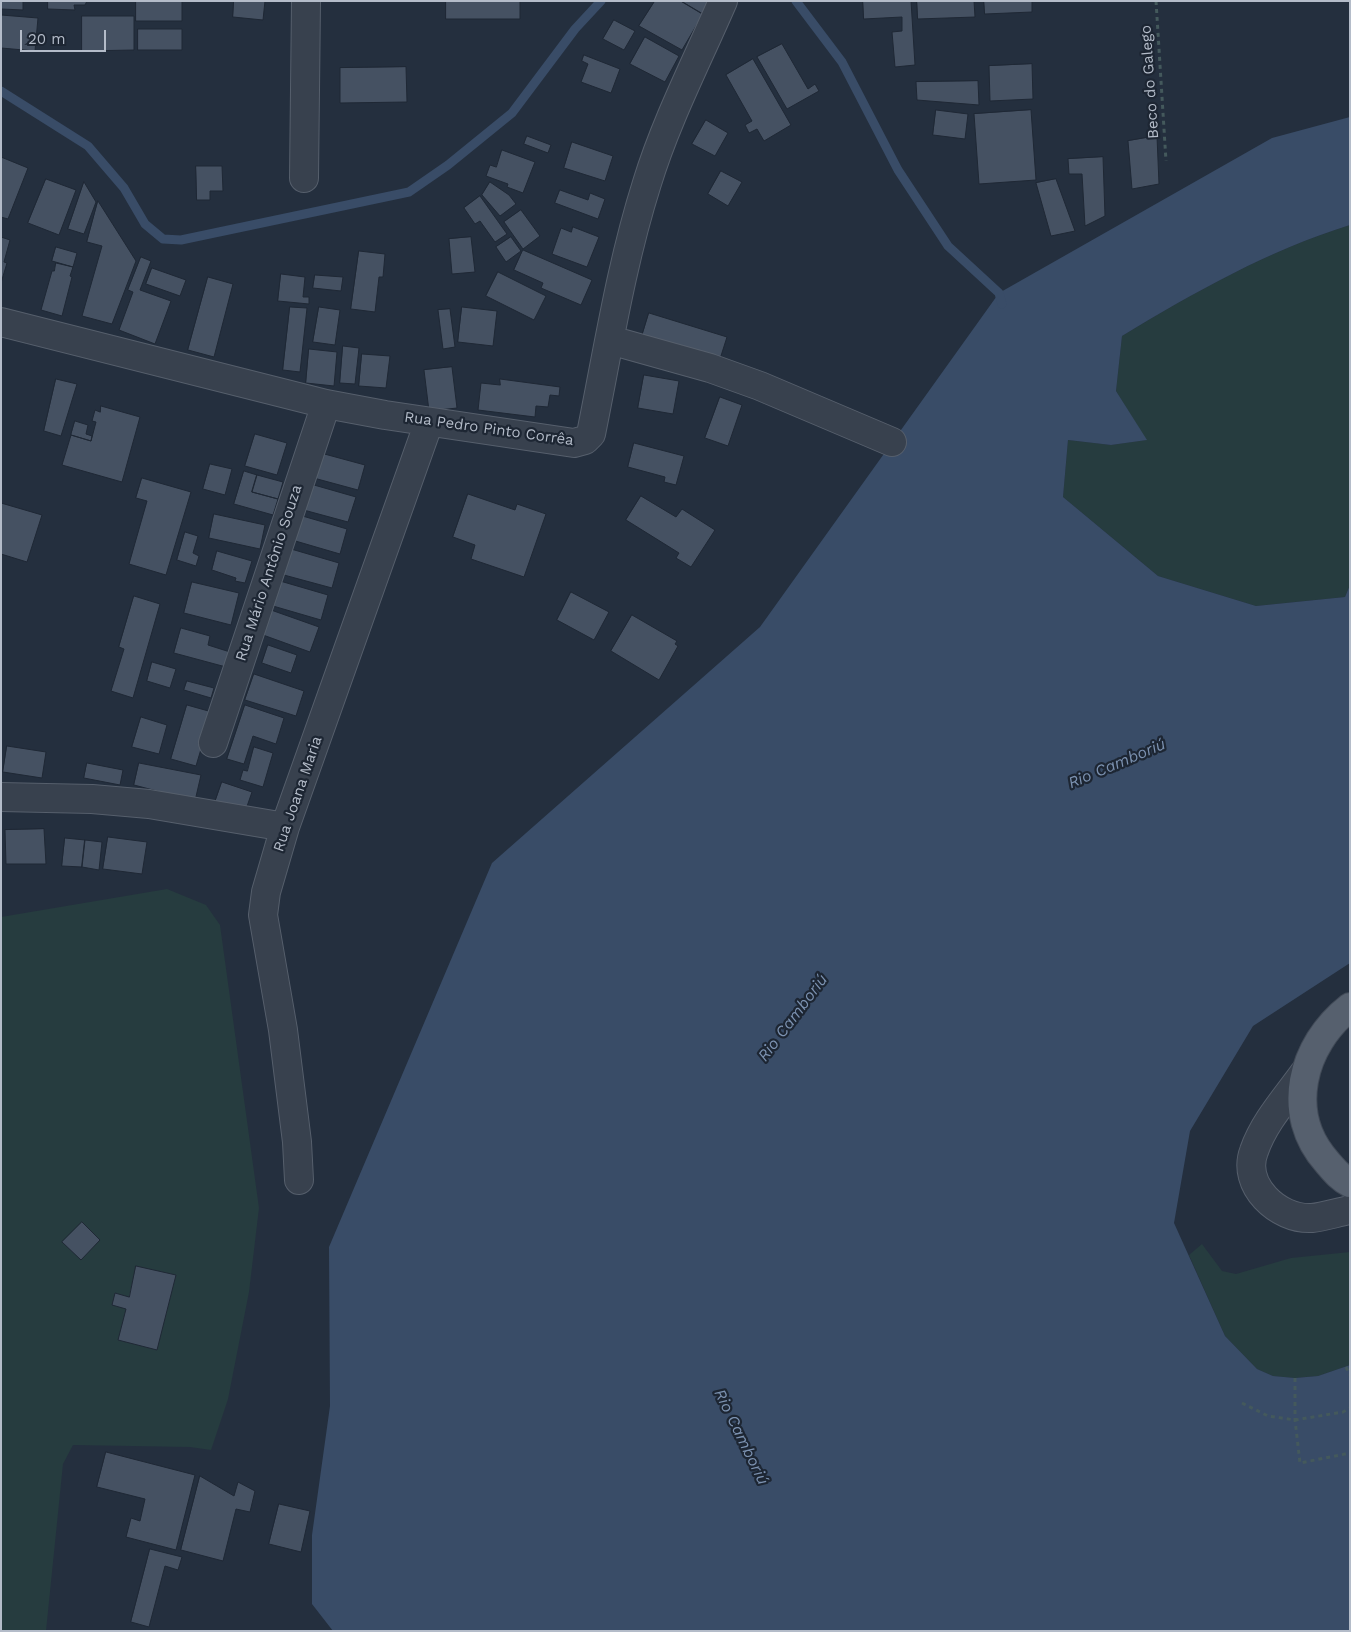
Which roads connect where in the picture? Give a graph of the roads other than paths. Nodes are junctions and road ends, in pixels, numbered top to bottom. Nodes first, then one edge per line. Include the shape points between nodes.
1 (306, 1) edge
2 (723, 1) edge
3 (304, 178) dead end
4 (1, 322) edge
5 (610, 340) junction
6 (326, 404) junction
7 (429, 422) junction
8 (892, 442) dead end
9 (213, 743) dead end
10 (1, 797) edge
11 (285, 827) junction
12 (1350, 1006) edge
13 (1304, 1073) junction
14 (299, 1180) dead end
15 (1350, 1183) edge
16 (1350, 1210) edge

1 - 3 street
2 - 5 street, Rua Pedro Pinto Corrêa via 647,182 631,236
4 - 6 street, Rua Pedro Pinto Corrêa
5 - 7 street, Rua Pedro Pinto Corrêa via 591,434 585,440 574,443
5 - 8 street via 710,368 760,386
6 - 7 street, Rua Pedro Pinto Corrêa
6 - 9 street, Rua Mário Antônio Souza
7 - 11 street, Rua Joana Maria
10 - 11 street via 149,804
11 - 14 street, Rua Joana Maria via 262,915 283,1030
12 - 13 main road via 1323,1035
13 - 15 main road via 1301,1092 1303,1117 1310,1137 1321,1155 1342,1179
13 - 16 street via 1265,1127 1253,1152 1250,1167 1253,1178 1269,1203 1289,1215 1311,1218

